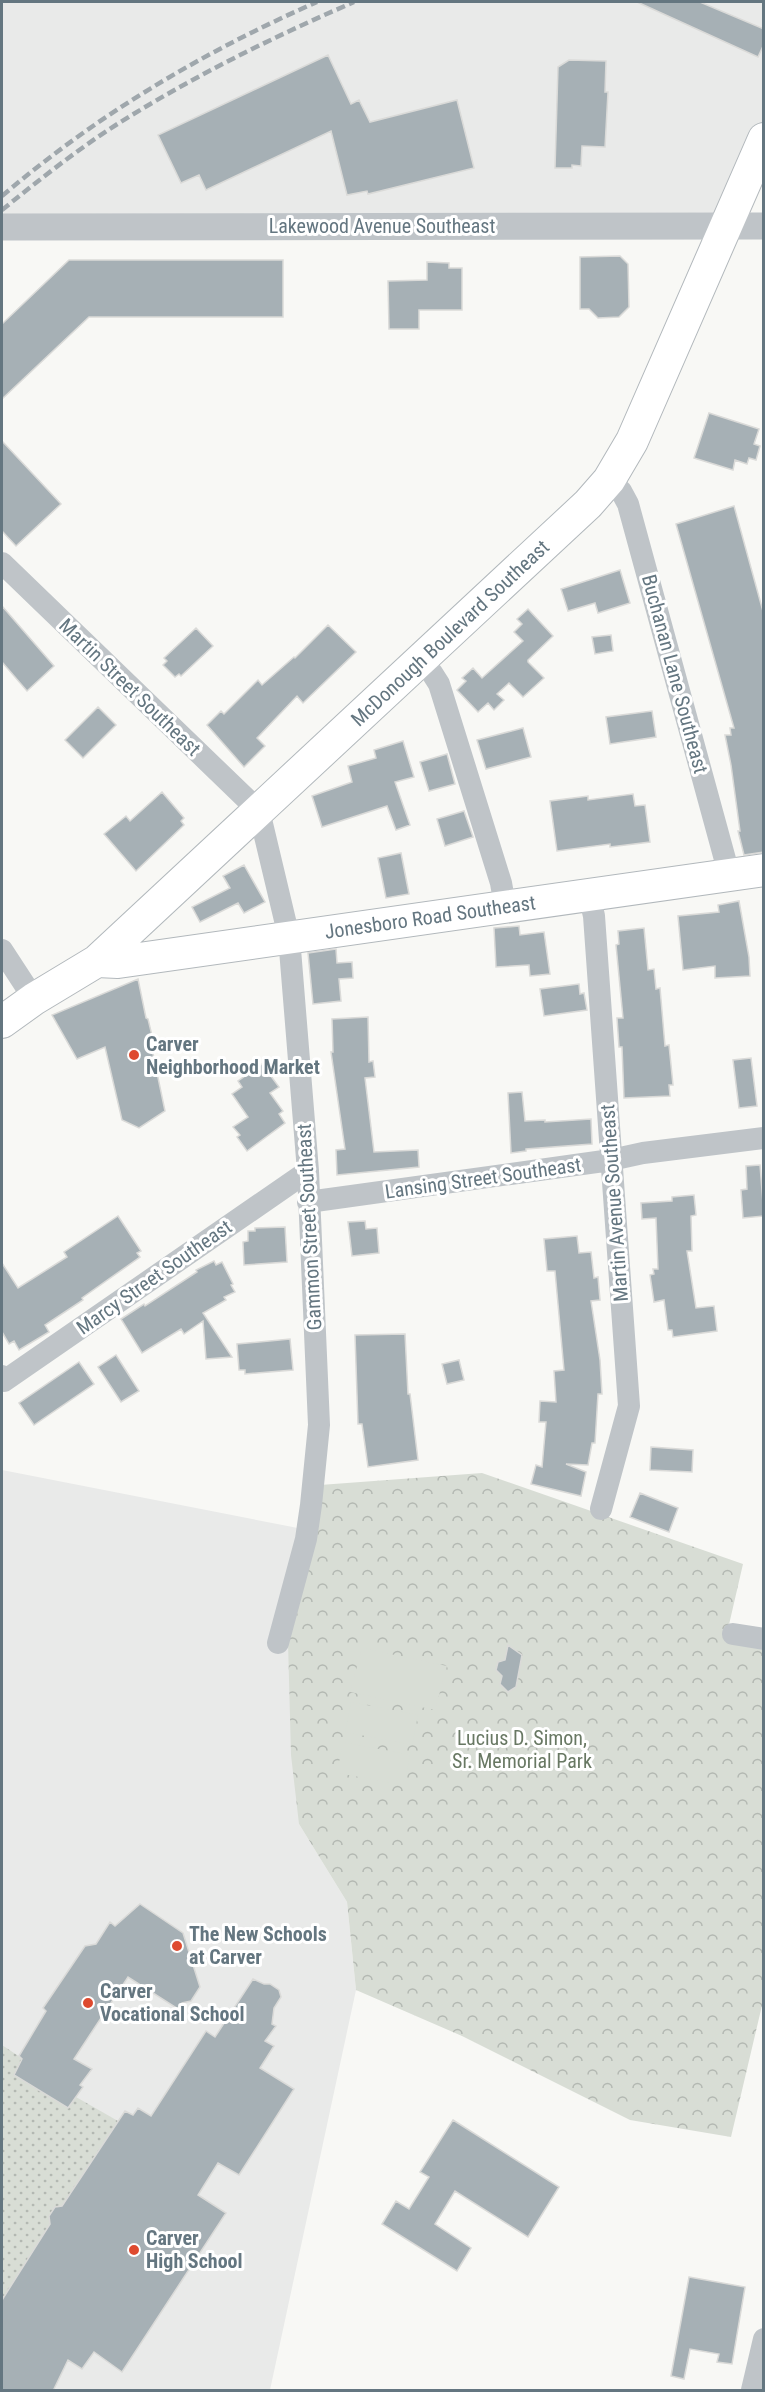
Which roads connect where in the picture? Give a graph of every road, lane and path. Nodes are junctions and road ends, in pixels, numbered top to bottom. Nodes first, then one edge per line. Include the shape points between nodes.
1 (764, 139) edge
2 (726, 226) junction
3 (764, 226) edge
4 (2, 227) edge
5 (609, 480) junction
6 (2, 563) edge
7 (420, 662) junction
8 (260, 812) junction
9 (764, 870) edge
10 (729, 874) junction
11 (589, 894) junction
12 (505, 906) junction
13 (289, 937) junction
14 (2, 950) edge
15 (97, 961) junction
16 (34, 999) junction
17 (2, 1022) edge
18 (764, 1138) edge
19 (610, 1160) junction
20 (308, 1171) junction
21 (308, 1202) junction
22 (2, 1376) edge
23 (601, 1509) dead end
24 (733, 1634) dead end
25 (764, 1640) edge
26 (278, 1643) dead end
27 (764, 2339) edge
28 (752, 2391) edge

1 - 2 main road, McDonough Boulevard Southeast
2 - 3 street, Lakewood Avenue Southeast
2 - 4 street, Lakewood Avenue Southeast
2 - 5 main road, McDonough Boulevard Southeast via 632,441
5 - 7 main road, McDonough Boulevard Southeast
5 - 10 street, Buchanan Lane Southeast via 628,504
6 - 8 street, Martin Street Southeast
7 - 8 main road, McDonough Boulevard Southeast
7 - 12 street via 439,684
8 - 13 street, Gammon Street Southeast
8 - 15 main road, McDonough Boulevard Southeast
9 - 10 main road, Jonesboro Road Southeast
10 - 11 main road, Jonesboro Road Southeast
11 - 12 main road, Jonesboro Road Southeast
11 - 19 street, Martin Avenue Southeast via 594,916
12 - 13 main road, Jonesboro Road Southeast
13 - 15 main road, Jonesboro Road Southeast via 118,962
13 - 20 street, Gammon Street Southeast
14 - 16 street
15 - 16 main road, McDonough Boulevard Southeast
16 - 17 main road, McDonough Boulevard Southeast
18 - 19 street, Lansing Street Southeast
19 - 21 street, Lansing Street Southeast
19 - 23 street, Martin Avenue Southeast via 629,1406
20 - 21 street, Gammon Street Southeast
20 - 22 street, Marcy Street Southeast via 4,1381
21 - 26 street, Gammon Street Southeast via 319,1425 306,1539
24 - 25 street
27 - 28 street

